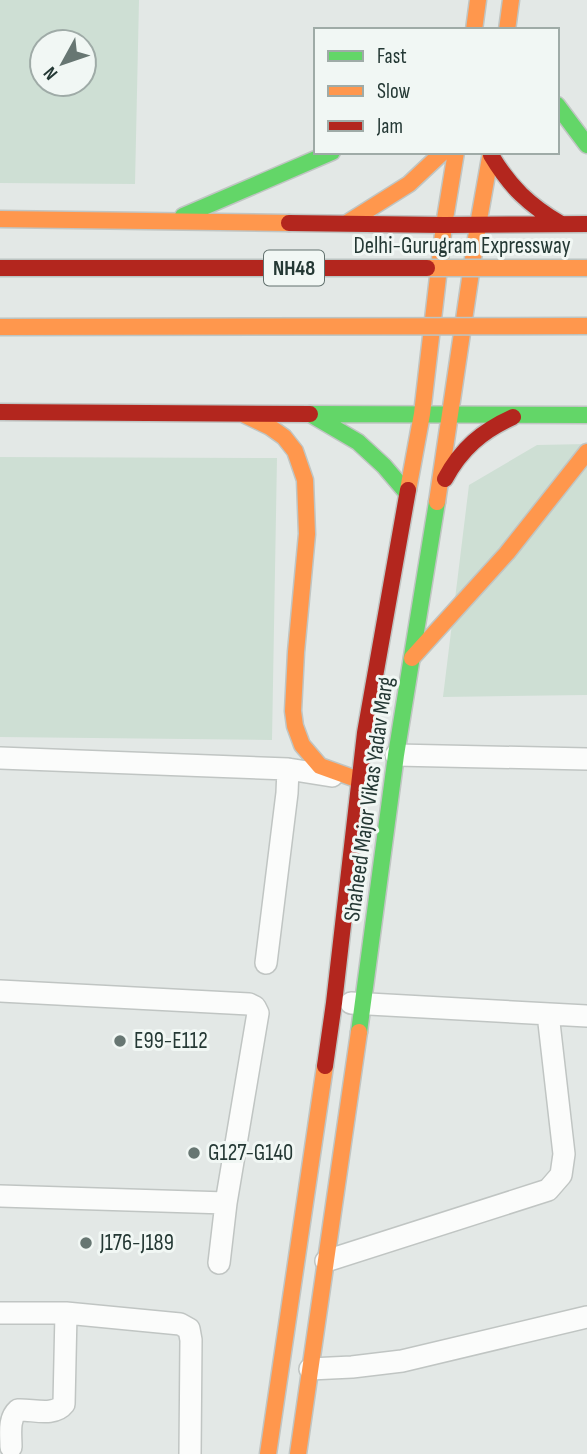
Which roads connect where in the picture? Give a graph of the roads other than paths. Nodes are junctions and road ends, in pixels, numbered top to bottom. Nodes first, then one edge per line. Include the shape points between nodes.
1 (478, 0) edge
2 (511, 0) edge
3 (474, 28) edge
4 (507, 28) edge
5 (559, 108) edge
6 (587, 145) edge
7 (327, 154) edge
8 (441, 154) edge
9 (456, 154) edge
10 (491, 154) edge
11 (0, 219) edge
12 (172, 221) junction
13 (346, 223) junction
14 (561, 224) junction
15 (587, 224) edge
16 (443, 225) junction
17 (478, 225) junction
18 (0, 268) edge
19 (587, 268) edge
20 (587, 326) edge
21 (0, 327) edge
22 (0, 412) edge
23 (242, 414) junction
24 (310, 414) junction
25 (422, 414) junction
26 (451, 415) junction
27 (518, 415) junction
28 (587, 415) edge
29 (587, 452) edge
30 (407, 493) junction
31 (439, 494) junction
32 (412, 658) junction
33 (396, 755) junction
34 (0, 758) edge
35 (587, 759) edge
36 (288, 769) junction
37 (359, 780) junction
38 (266, 963) dead end
39 (0, 991) edge
40 (334, 1003) junction
41 (363, 1003) junction
42 (548, 1014) junction
43 (587, 1016) edge
44 (0, 1196) edge
45 (226, 1203) junction
46 (326, 1261) junction
47 (219, 1264) dead end
48 (0, 1313) edge
49 (66, 1313) junction
50 (587, 1317) edge
51 (310, 1369) junction
52 (11, 1447) dead end
53 (190, 1454) edge
54 (268, 1454) edge
55 (298, 1454) edge

1 - 3 main road
2 - 4 main road
5 - 6 main road
7 - 12 main road
8 - 13 main road via 409,184
9 - 16 main road, Shaheed Major Vikas Yadav Marg
10 - 14 main road via 520,196
10 - 17 main road, Shaheed Major Vikas Yadav Marg
11 - 12 main road
12 - 13 main road
13 - 16 main road
14 - 15 main road
14 - 17 main road
16 - 17 main road
16 - 25 main road, Shaheed Major Vikas Yadav Marg
17 - 26 main road, Shaheed Major Vikas Yadav Marg
18 - 19 main road, Delhi-Gurugram Expressway / NH48, bridge
20 - 21 main road, bridge
22 - 23 main road
23 - 24 main road
23 - 37 main road via 284,437 295,451 305,480 307,534 296,652 295,726 302,745 320,766
24 - 25 main road
24 - 30 main road via 358,442
25 - 26 main road
25 - 30 main road, Shaheed Major Vikas Yadav Marg
26 - 27 main road
26 - 31 main road, Shaheed Major Vikas Yadav Marg
27 - 28 main road
27 - 31 main road via 467,445 453,462
29 - 32 main road via 508,553
30 - 37 main road, Shaheed Major Vikas Yadav Marg
31 - 32 main road, Shaheed Major Vikas Yadav Marg
32 - 33 main road, Shaheed Major Vikas Yadav Marg
33 - 35 street
33 - 41 main road, Shaheed Major Vikas Yadav Marg
34 - 36 street
36 - 37 street
36 - 38 street
37 - 40 main road, Shaheed Major Vikas Yadav Marg
39 - 45 street via 256,1007
40 - 41 street
40 - 54 main road, Shaheed Major Vikas Yadav Marg
41 - 42 street
41 - 46 main road, Shaheed Major Vikas Yadav Marg
42 - 43 street
42 - 46 street via 564,1154 561,1175 555,1182 548,1189
44 - 45 street
45 - 47 street
46 - 51 main road, Shaheed Major Vikas Yadav Marg
48 - 49 street
49 - 52 street via 64,1404 53,1411 18,1409 11,1423
49 - 53 street via 180,1324 189,1329
50 - 51 street via 401,1361
51 - 55 main road, Shaheed Major Vikas Yadav Marg

